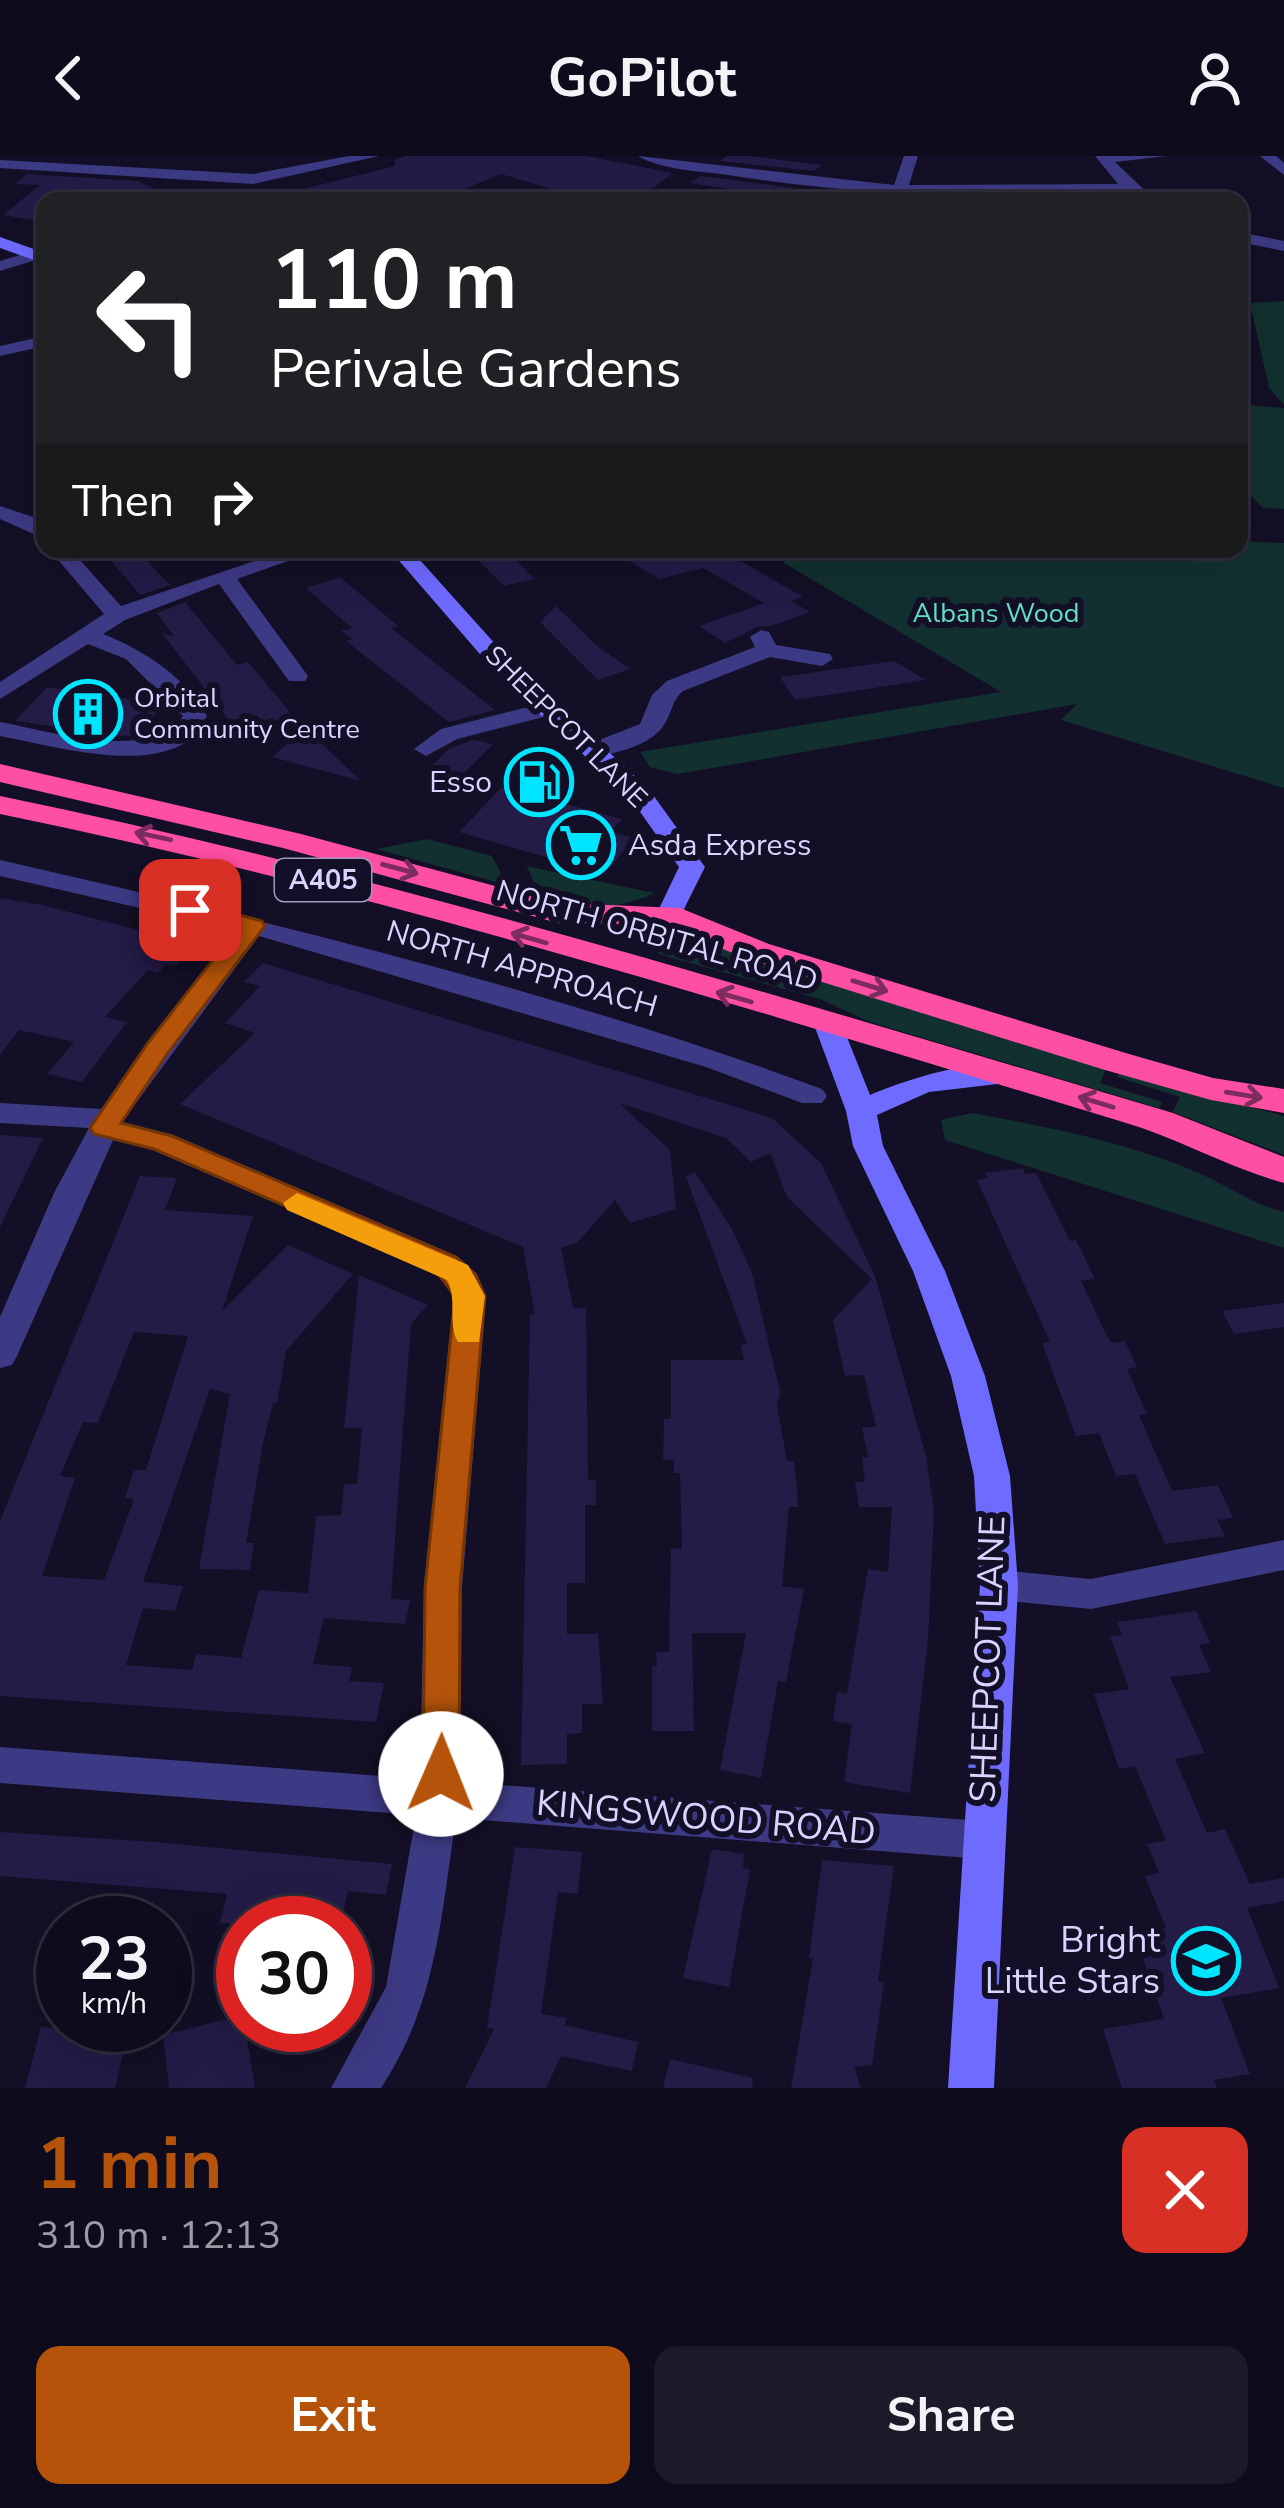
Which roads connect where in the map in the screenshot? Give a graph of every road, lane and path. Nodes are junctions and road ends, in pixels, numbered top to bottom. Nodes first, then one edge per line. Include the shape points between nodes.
1 (372, 156) edge
2 (645, 156) edge
3 (911, 156) edge
4 (1160, 156) edge
5 (1268, 156) edge
6 (1103, 157) edge
7 (9, 162) edge
8 (1284, 171) edge
9 (254, 179) junction
10 (1130, 188) junction
11 (899, 189) junction
12 (271, 192) edge
13 (1136, 192) edge
14 (1248, 240) edge
15 (0, 242) edge
16 (1284, 247) edge
17 (36, 255) edge
18 (36, 258) edge
19 (0, 266) edge
20 (36, 343) edge
21 (0, 351) edge
22 (0, 512) edge
23 (36, 524) edge
24 (67, 558) edge
25 (284, 558) edge
26 (407, 558) edge
27 (225, 577) junction
28 (117, 615) junction
29 (84, 635) junction
30 (822, 659) dead end
31 (297, 676) dead end
32 (0, 692) edge
33 (548, 709) junction
34 (0, 729) edge
35 (426, 749) dead end
36 (592, 751) junction
37 (0, 773) edge
38 (0, 805) edge
39 (0, 868) edge
40 (668, 915) junction
41 (630, 917) junction
42 (253, 926) junction
43 (641, 971) junction
44 (827, 1022) junction
45 (1006, 1074) junction
46 (812, 1096) dead end
47 (1284, 1101) edge
48 (861, 1111) junction
49 (0, 1113) edge
50 (106, 1124) junction
51 (1284, 1171) edge
52 (0, 1356) edge
53 (1284, 1555) edge
54 (999, 1585) junction
55 (0, 1765) edge
56 (439, 1796) junction
57 (982, 1840) junction
58 (354, 2088) edge
59 (971, 2088) edge

1 - 9 street
2 - 11 street
3 - 11 street
4 - 6 street
5 - 8 street
6 - 10 street
7 - 9 street
9 - 12 street
10 - 11 street
10 - 13 street
14 - 16 street
15 - 17 street
18 - 19 street
20 - 21 street
22 - 23 street
24 - 28 street
25 - 27 street
26 - 33 street, SHEEPCOT LANE
27 - 28 street
27 - 31 street
28 - 29 street
29 - 32 street
29 - 34 street via 134,654 189,706 189,729 148,750
30 - 36 street via 763,641 675,686 653,729
33 - 35 street via 449,734
33 - 36 street, SHEEPCOT LANE
36 - 40 street, SHEEPCOT LANE via 683,846 692,867
37 -> 41 highway, NORTH ORBITAL ROAD / A405 via 290,840 557,914
43 -> 38 highway, NORTH ORBITAL ROAD / A405 via 171,840
39 - 42 street, NORTH APPROACH
40 - 41 highway, NORTH ORBITAL ROAD / A405
40 -> 47 highway, NORTH ORBITAL ROAD / A405 via 757,951 1117,1062
41 - 43 highway via 621,935
42 - 46 street, NORTH APPROACH via 695,1054
42 - 50 street
44 -> 43 highway, NORTH ORBITAL ROAD / A405
44 - 45 highway, NORTH ORBITAL ROAD / A405
44 - 48 street, SHEEPCOT LANE
45 - 48 street via 923,1083
51 -> 45 highway, NORTH ORBITAL ROAD / A405 via 1202,1136
48 - 54 street, SHEEPCOT LANE via 868,1146 929,1270 968,1376 992,1476
49 - 50 street
50 - 52 street
50 - 56 street via 446,1264 465,1282 471,1312 442,1588
53 - 54 street via 1090,1594
54 - 57 street, SHEEPCOT LANE
55 - 56 street, KINGSWOOD ROAD
56 - 57 street, KINGSWOOD ROAD
56 - 58 street via 408,1988
57 - 59 street, SHEEPCOT LANE

